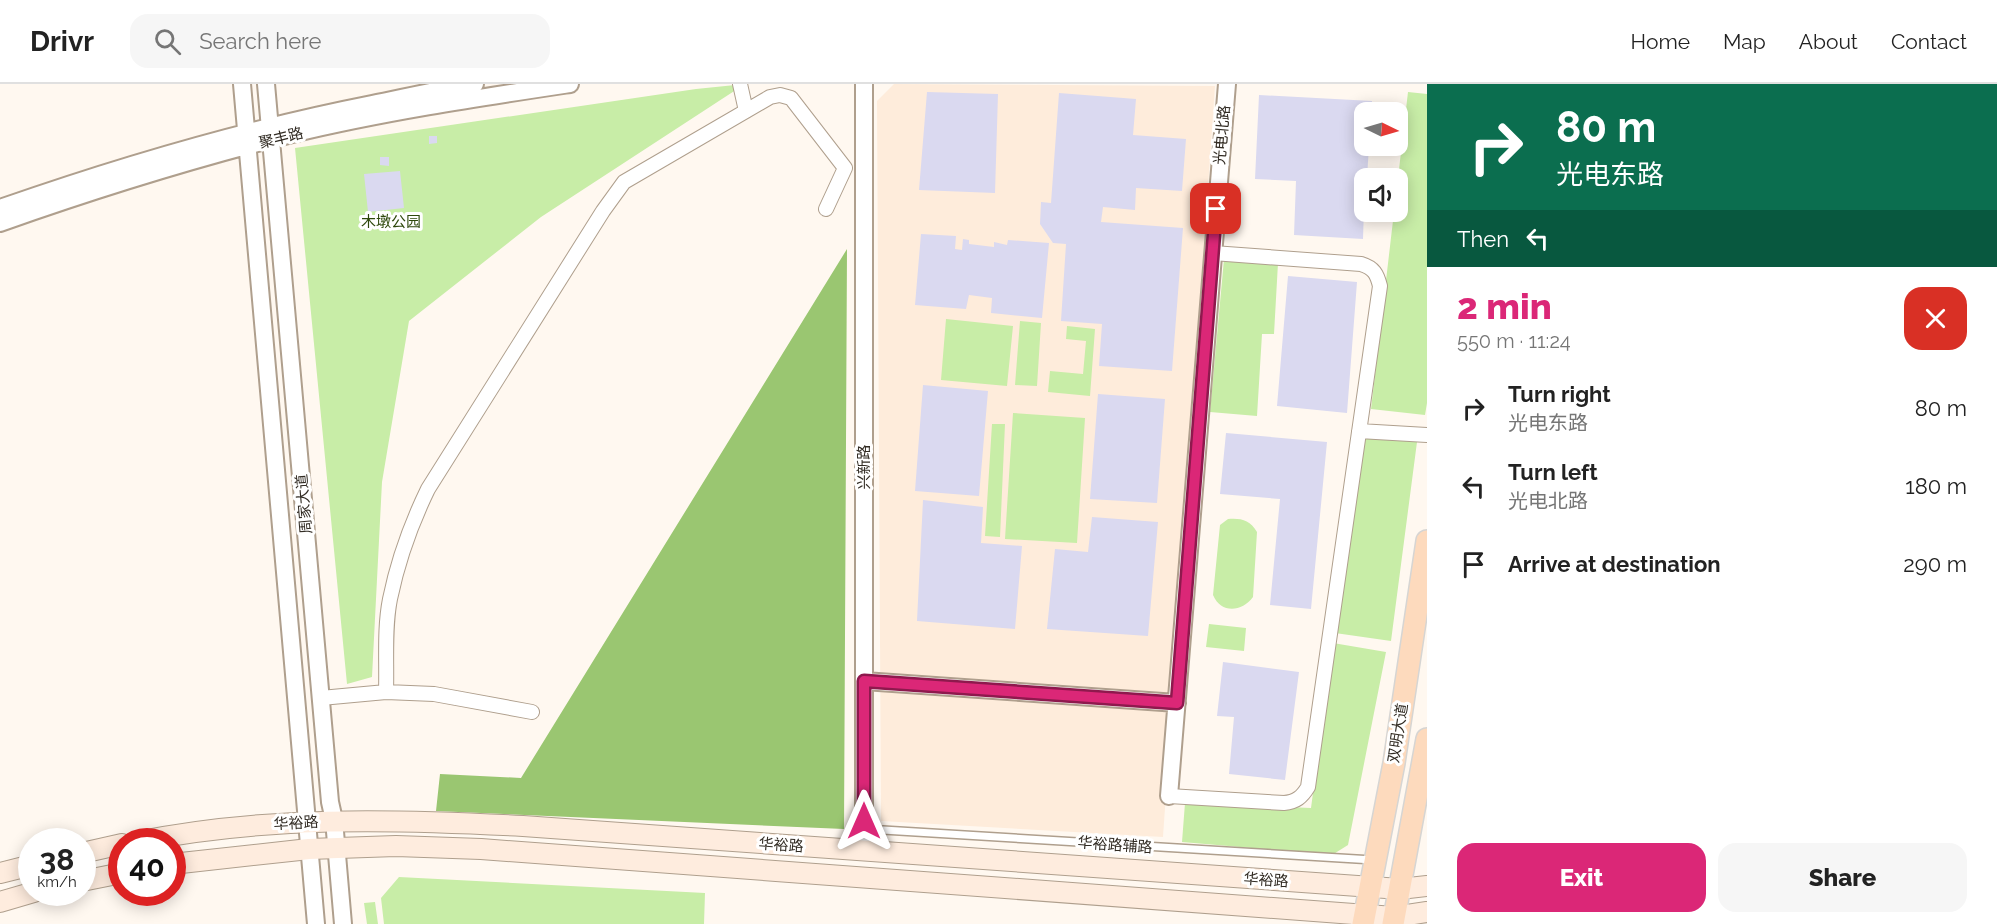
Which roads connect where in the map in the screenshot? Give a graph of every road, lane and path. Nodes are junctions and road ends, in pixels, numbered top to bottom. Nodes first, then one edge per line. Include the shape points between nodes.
1 (242, 84) edge
2 (266, 84) edge
3 (475, 84) edge
4 (570, 84) edge
5 (740, 84) edge
6 (864, 84) edge
7 (1227, 84) edge
8 (746, 111) junction
9 (270, 133) junction
10 (247, 139) junction
11 (0, 208) edge
12 (826, 209) dead end
13 (0, 223) edge
14 (1213, 254) junction
15 (1359, 431) junction
16 (1427, 435) edge
17 (1427, 541) edge
18 (864, 681) junction
19 (386, 692) junction
20 (321, 698) junction
21 (1177, 703) junction
22 (532, 712) dead end
23 (1427, 739) edge
24 (1423, 768) junction
25 (1169, 796) joint
26 (1427, 814) edge
27 (334, 820) junction
28 (307, 822) junction
29 (186, 833) edge
30 (336, 848) junction
31 (309, 849) junction
32 (864, 851) junction
33 (1376, 861) junction
34 (186, 862) edge
35 (18, 868) edge
36 (0, 873) edge
37 (1427, 886) edge
38 (1370, 887) junction
39 (1401, 889) junction
40 (18, 897) edge
41 (0, 902) edge
42 (1427, 912) edge
43 (1364, 919) edge
44 (1394, 920) edge
45 (316, 924) edge
46 (343, 924) edge

1 - 10 street, 周家大道
2 - 9 street, 周家大道
3 - 9 street, 聚丰路
4 - 9 street, 聚丰路
5 - 8 street
6 - 18 street, 兴新路
7 - 14 street, 光电北路
8 - 12 street via 770,97 791,98 845,168
8 - 19 street via 624,182 428,489 404,548 390,601
9 - 10 street, 聚丰路
9 - 20 street, 周家大道
10 - 11 street, 聚丰路 via 125,166
10 - 13 street, 聚丰路
10 - 28 street, 周家大道
14 - 15 street via 1361,264 1377,274 1380,286
14 - 21 street, 光电北路
15 - 16 street
15 - 25 street via 1308,787 1294,802 1284,803
17 - 33 main road, 双明大道
18 - 21 street
18 - 32 street, 兴新路
19 - 20 street
19 - 22 street via 434,694
20 - 27 street, 周家大道
21 - 25 street, 光电北路
23 - 24 main road, 双明大道
24 - 26 main road
24 - 39 main road, 双明大道
27 - 28 main road, 华裕路
27 - 30 street, 周家大道
27 - 32 main road, 华裕路 via 425,820
28 - 29 main road, 华裕路
28 - 31 street, 周家大道
30 - 31 main road, 华裕路
30 - 43 main road, 华裕路 via 396,846 552,853
30 - 46 street, 周家大道
31 - 34 main road, 华裕路
31 - 45 street, 周家大道
32 - 33 lane, 华裕路辅路 via 883,830
32 - 38 main road, 华裕路
33 - 38 main road, 双明大道
35 - 36 main road
37 - 39 main road, 华裕路
38 - 39 main road, 华裕路
38 - 43 main road, 双明大道
39 - 44 main road, 双明大道
40 - 41 main road
42 - 44 main road, 华裕路
43 - 44 main road, 华裕路

